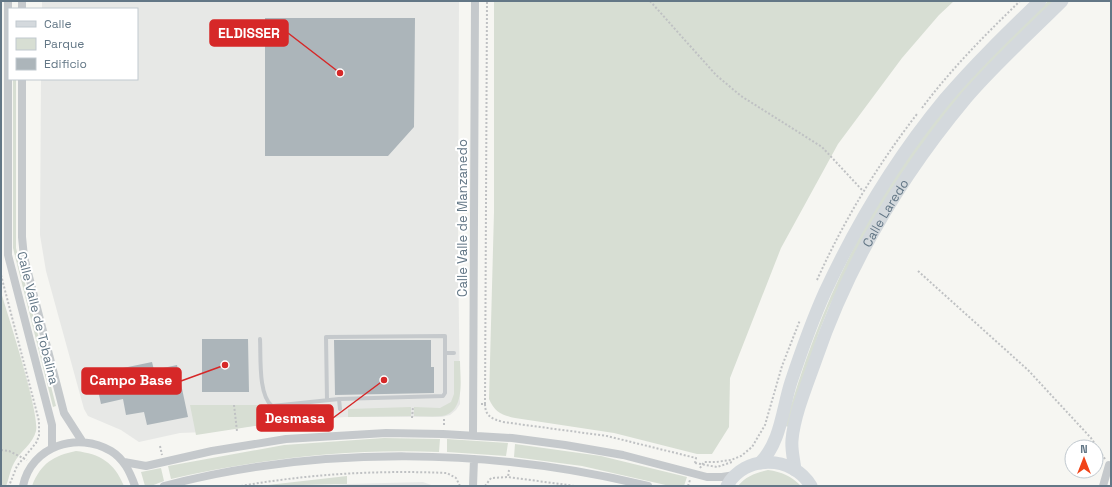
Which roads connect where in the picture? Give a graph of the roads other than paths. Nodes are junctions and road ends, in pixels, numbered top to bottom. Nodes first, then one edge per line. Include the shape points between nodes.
1 (8, 1) edge
2 (475, 1) edge
3 (1040, 1) edge
4 (1062, 1) edge
5 (22, 80) edge
6 (260, 338) dead end
7 (445, 353) junction
8 (454, 353) dead end
9 (339, 399) junction
10 (327, 400) junction
11 (272, 406) junction
12 (340, 409) dead end
13 (282, 415) dead end
14 (473, 435) junction
15 (82, 441) junction
16 (52, 448) junction
17 (474, 459) junction
18 (124, 462) junction
19 (760, 463) junction
20 (1110, 465) edge
21 (795, 470) junction
22 (736, 475) junction
23 (23, 486) edge
24 (135, 486) edge
25 (164, 486) edge
26 (473, 486) edge
27 (648, 486) edge
28 (727, 486) edge
29 (811, 486) edge
30 (1103, 486) edge

1 - 16 street, Calle Valle de Tobalina via 8,256 52,425
2 - 14 street, Calle Valle de Manzanedo
3 - 19 main road, Calle Laredo via 948,96 919,132 881,188 825,292 791,382 774,445
4 - 21 main road, Calle Laredo via 1009,52 967,98 917,160 880,219 841,292 806,385 792,439
5 - 15 street, Calle Valle de Tobalina via 24,257 62,408
6 - 11 lane via 263,387 266,401
7 - 8 lane
7 - 9 lane via 443,396
7 - 10 lane via 445,336 326,337
9 - 10 lane
9 - 12 lane
10 - 11 lane
11 - 13 lane
14 - 18 street via 372,434 286,440 233,447 146,466
14 - 22 street via 605,452 713,477
15 - 16 street via 67,442
15 - 18 street via 98,444
16 - 23 street via 33,463
17 - 25 street via 386,457 290,463
17 - 26 street
17 - 27 street via 557,467
18 - 24 street
19 - 21 main road via 778,463
19 - 22 main road via 747,467
20 - 30 street
21 - 29 main road
22 - 28 main road

